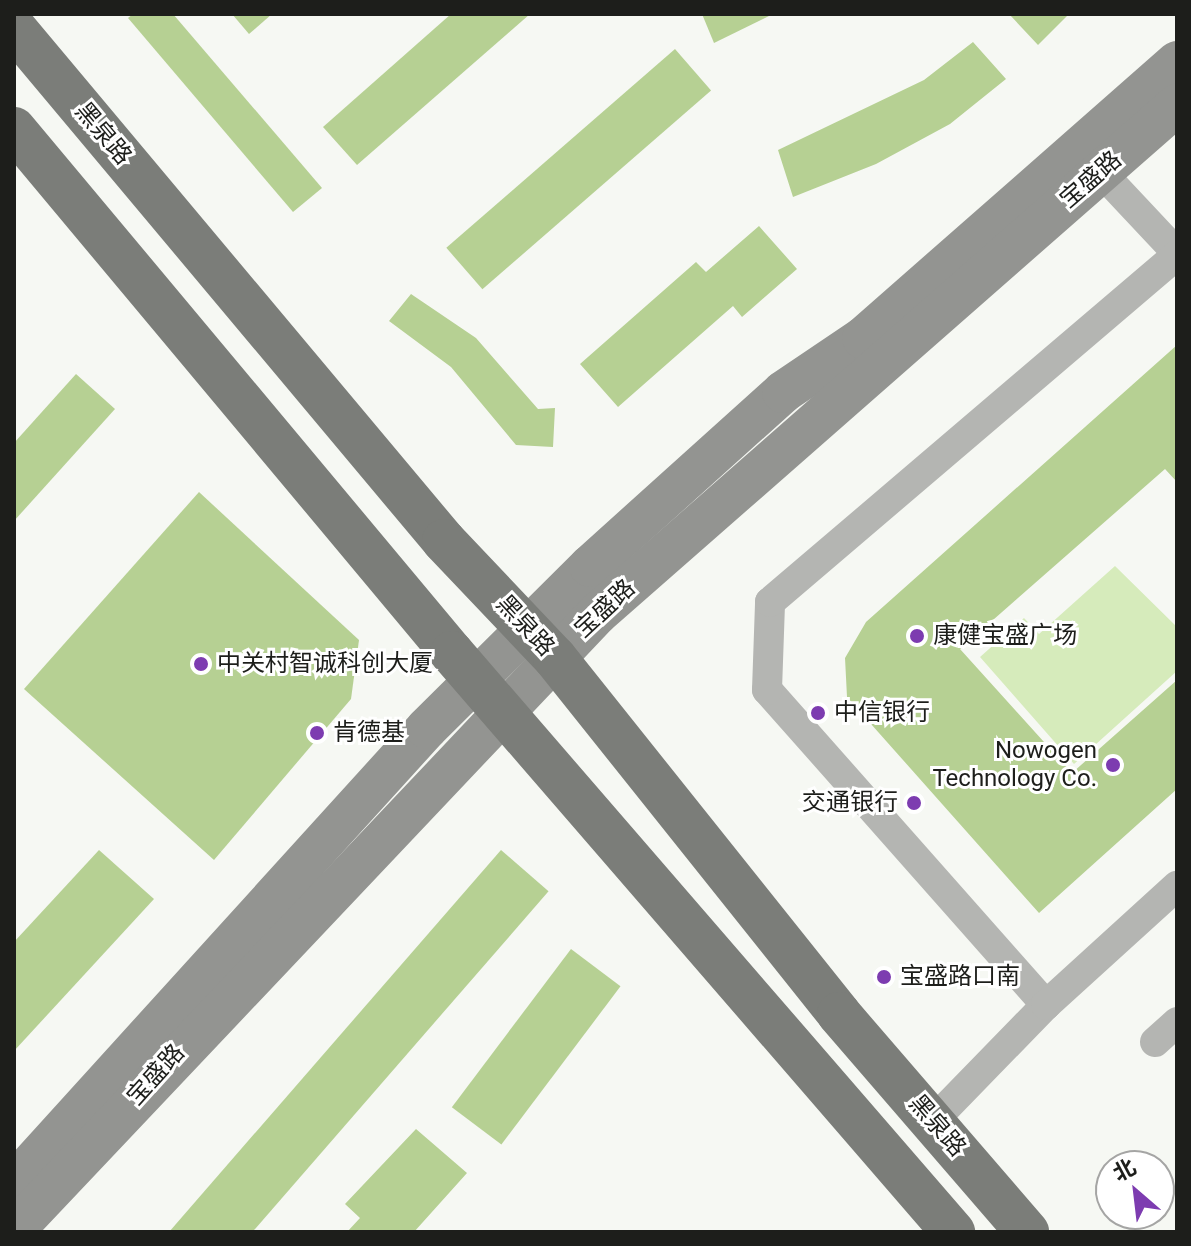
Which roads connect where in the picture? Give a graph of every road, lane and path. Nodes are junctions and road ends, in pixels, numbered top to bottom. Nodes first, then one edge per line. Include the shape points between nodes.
1 (14, 28) edge
2 (1177, 62) edge
3 (1177, 105) edge
4 (14, 129) edge
5 (1101, 172) junction
6 (1177, 254) edge
7 (542, 643) junction
8 (491, 696) junction
9 (1177, 886) edge
10 (1046, 1005) junction
11 (933, 1121) junction
12 (14, 1183) edge
13 (14, 1230) edge
14 (953, 1232) edge
15 (1027, 1232) edge

1 - 7 main road, 黑泉路 via 444,541
2 - 7 street, 宝盛路 via 863,338 783,392
3 - 5 street, 宝盛路
4 - 8 main road
5 - 6 street
5 - 7 street, 宝盛路
6 - 10 street via 770,602 767,690
7 - 8 street, 宝盛路
7 - 11 main road, 黑泉路 via 839,1014
8 - 12 street, 宝盛路 via 125,1054
8 - 13 street, 宝盛路
8 - 14 main road
9 - 10 street
10 - 11 street
11 - 15 main road, 黑泉路

